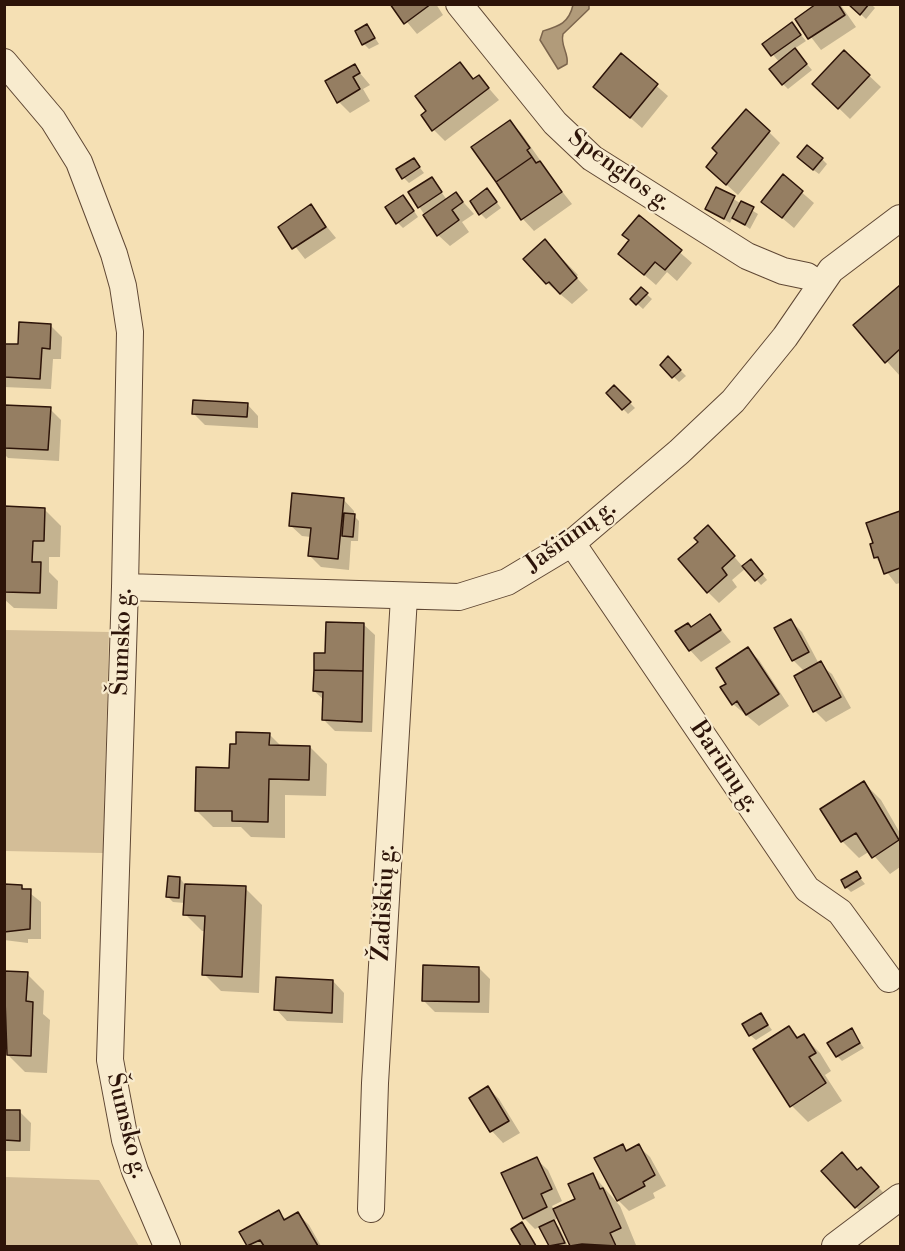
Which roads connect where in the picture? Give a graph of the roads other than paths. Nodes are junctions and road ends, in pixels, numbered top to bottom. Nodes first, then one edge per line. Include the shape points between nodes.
1 (459, 4) edge
2 (4, 62) edge
3 (900, 218) edge
4 (819, 284) junction
5 (572, 543) junction
6 (125, 587) junction
7 (404, 597) junction
8 (889, 979) dead end
9 (900, 1197) edge
10 (371, 1209) dead end
11 (167, 1246) edge
12 (835, 1246) edge

1 - 4 street, Spenglos g. via 555,123 592,158 747,256 807,276
2 - 6 street, Šumsko g. via 53,120 80,162 123,286 129,332
3 - 4 street, Jašiūnų g. via 858,247
4 - 5 street, Jašiūnų g. via 785,337 733,401
5 - 7 street, Jašiūnų g. via 507,582 459,597
5 - 8 street, Barūnų g. via 807,889 840,912
6 - 7 street, Jašiūnų g.
6 - 11 street, Šumsko g. via 110,1060 135,1172
7 - 10 street, Žadiškių g.
9 - 12 street

